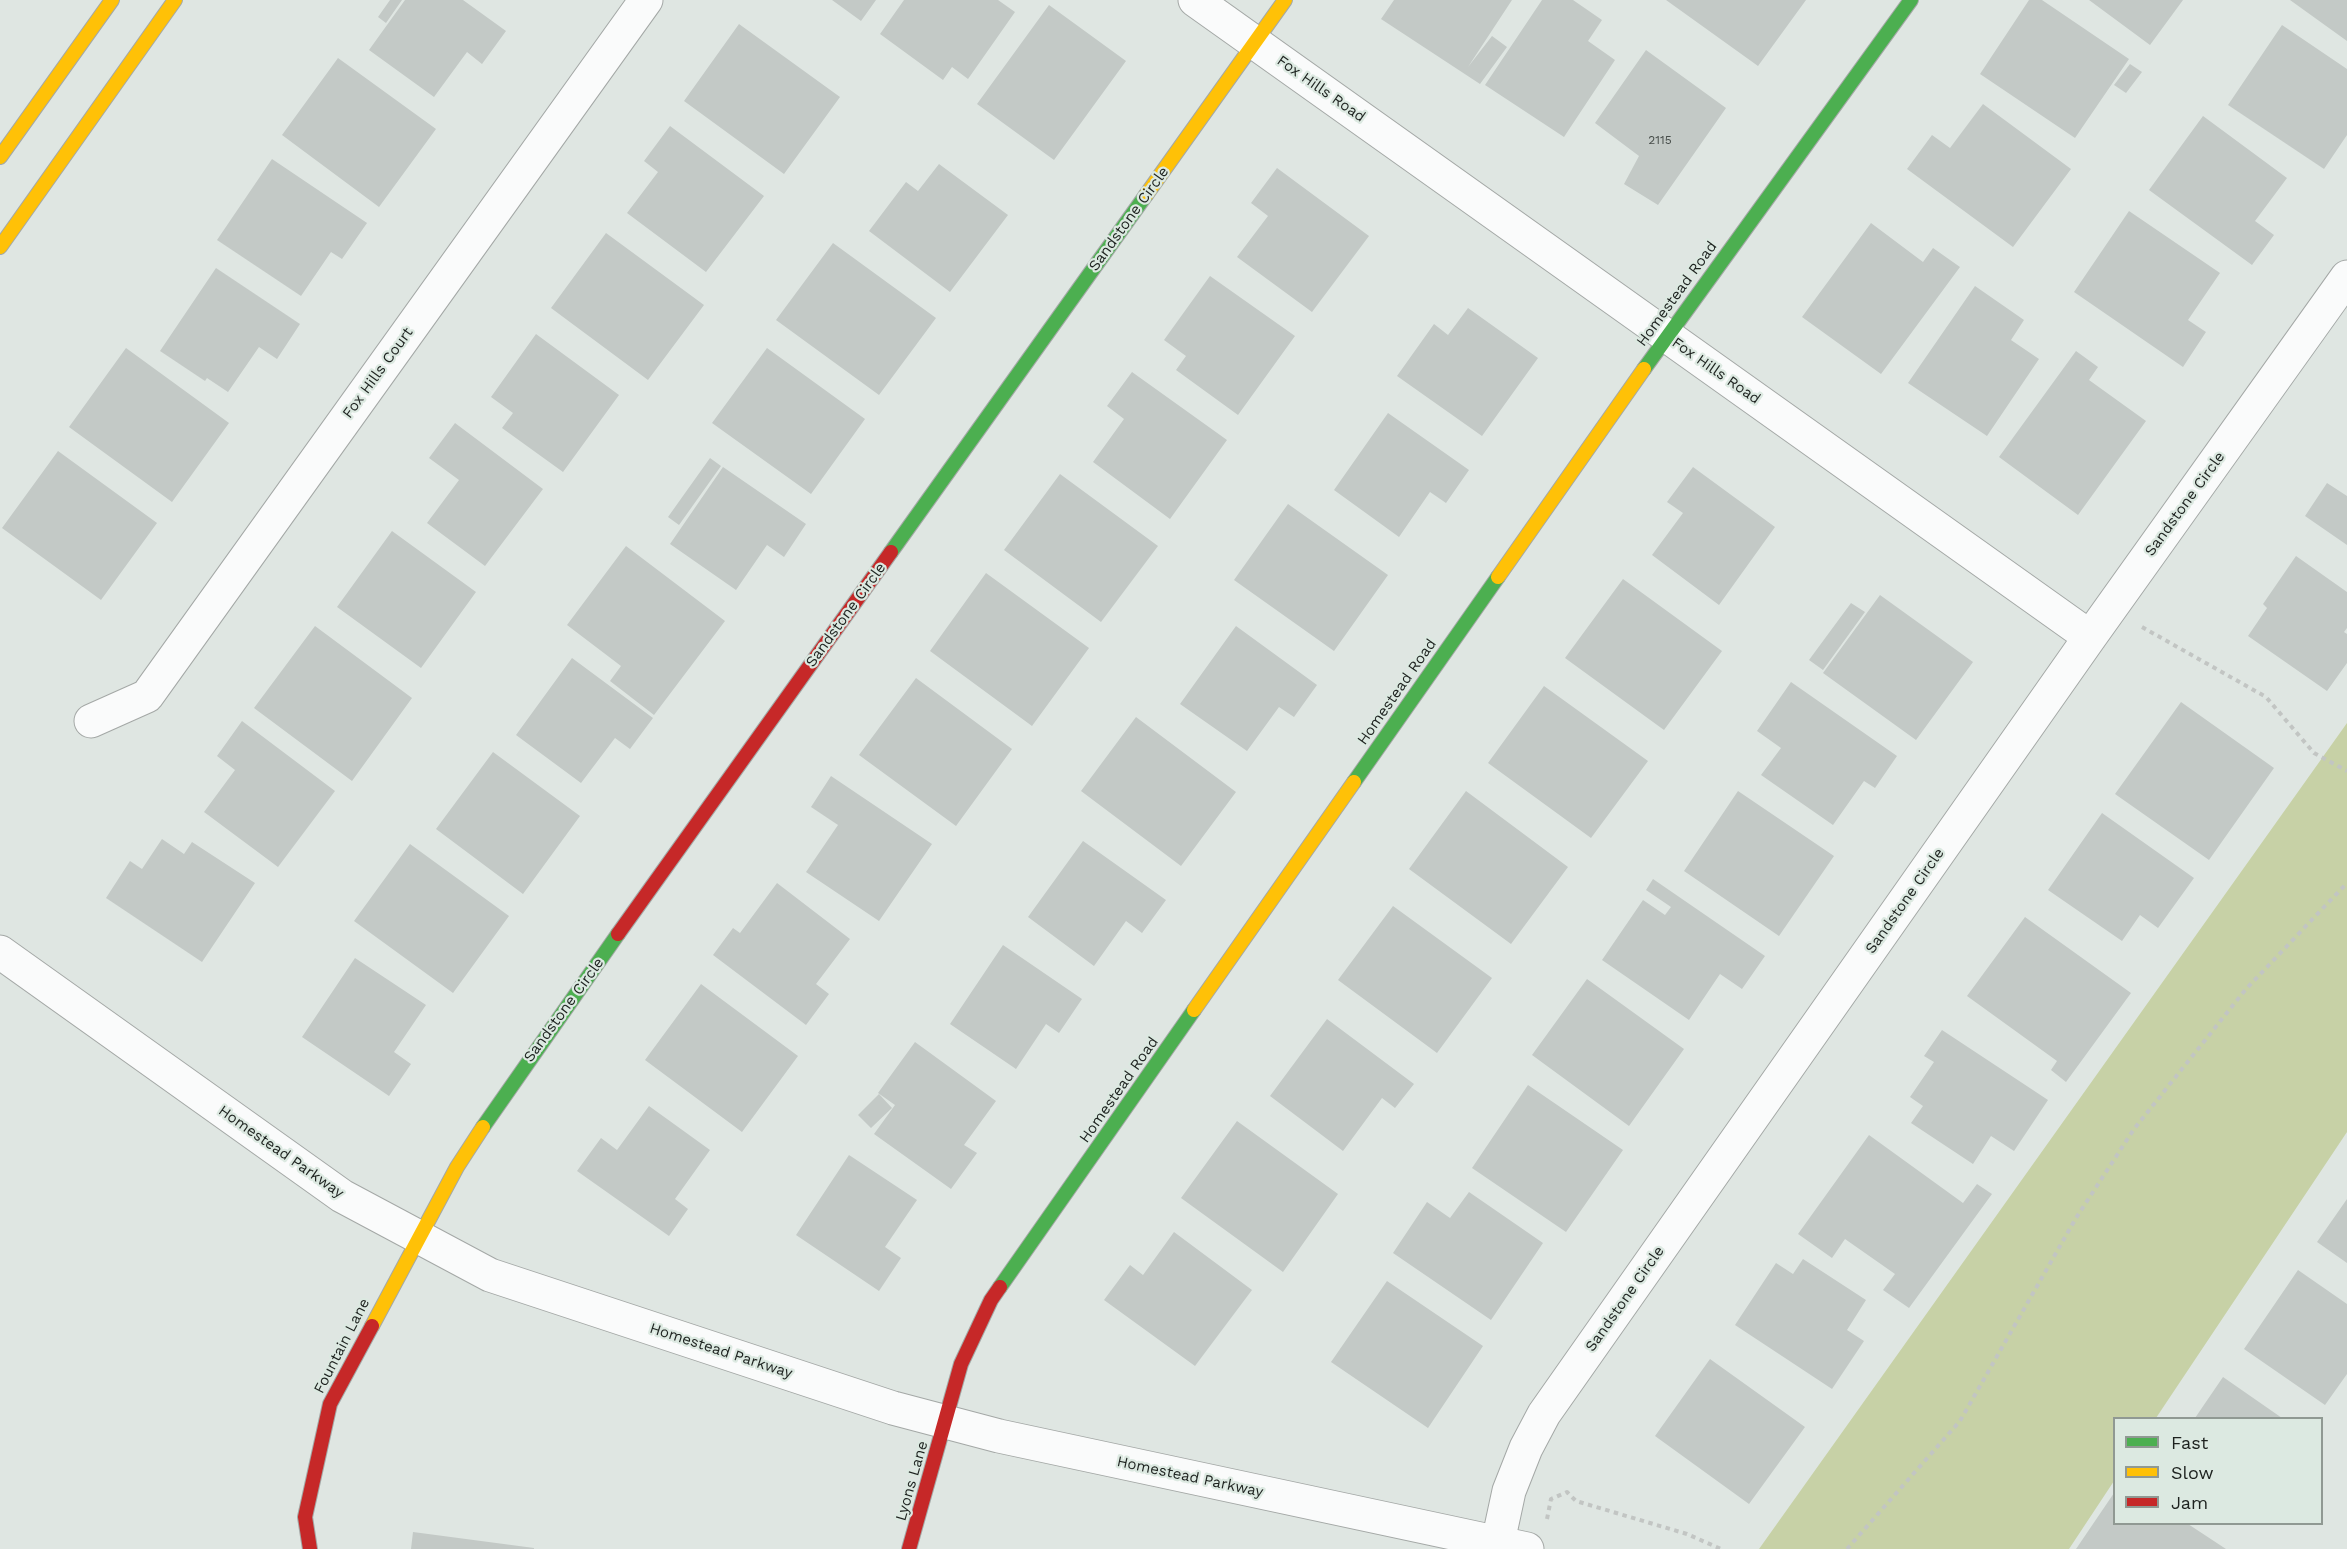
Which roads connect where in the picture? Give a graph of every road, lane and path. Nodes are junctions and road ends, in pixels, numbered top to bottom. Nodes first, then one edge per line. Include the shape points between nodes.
1 (112, 0) edge
2 (175, 0) edge
3 (646, 0) edge
4 (1195, 0) edge
5 (1286, 0) edge
6 (1911, 0) edge
7 (1255, 42) junction
8 (0, 157) edge
9 (0, 247) edge
10 (2347, 277) edge
11 (1666, 336) junction
12 (2139, 625) dead end
13 (2090, 637) junction
14 (91, 721) dead end
15 (2347, 771) edge
16 (2347, 883) edge
17 (0, 952) edge
18 (418, 1236) junction
19 (946, 1421) junction
20 (1551, 1499) dead end
21 (1513, 1546) edge
22 (310, 1549) edge
23 (909, 1549) edge
24 (1721, 1549) edge
25 (1847, 1549) edge

1 - 8 street
2 - 9 street
3 - 14 street, Fox Hills Court via 147,696
4 - 7 street
5 - 7 street, Sandstone Circle
6 - 11 street, Homestead Road
7 - 11 street, Fox Hills Road
7 - 18 street, Sandstone Circle via 507,1089
10 - 13 street, Sandstone Circle
11 - 13 street, Fox Hills Road
11 - 19 street, Homestead Road via 991,1300 961,1364
12 - 15 path via 2266,698 2314,753
13 - 21 street, Sandstone Circle via 1544,1414 1509,1491
16 - 25 path via 2246,989 2134,1129 2076,1218 1960,1421
17 - 18 street, Homestead Parkway via 342,1196
18 - 19 street, Homestead Parkway via 490,1275 893,1408
18 - 22 street, Fountain Lane via 330,1404 305,1517
19 - 21 street, Homestead Parkway
19 - 23 street, Lyons Lane
20 - 24 path via 1567,1492 1576,1501 1687,1534

